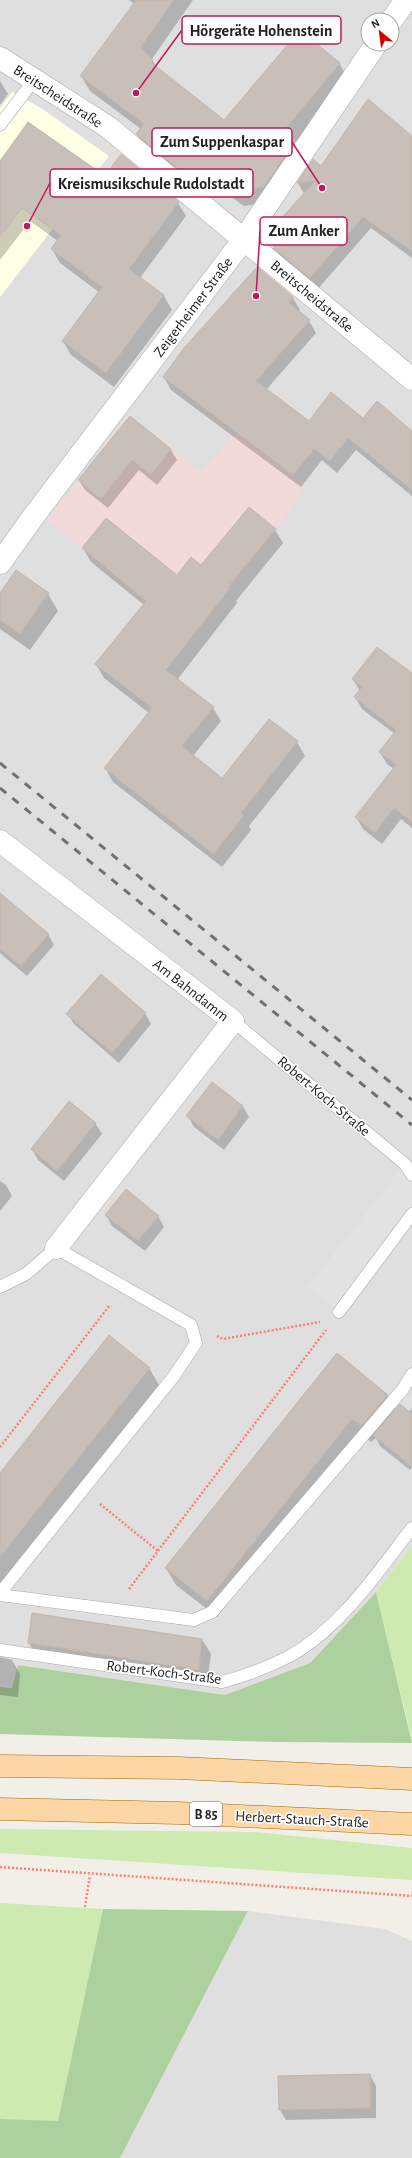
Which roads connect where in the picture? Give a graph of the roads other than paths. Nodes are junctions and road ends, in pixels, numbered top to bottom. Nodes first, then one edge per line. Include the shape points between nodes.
1 (406, 0) edge
2 (398, 12) edge
3 (371, 52) edge
4 (0, 58) edge
5 (34, 80) junction
6 (0, 125) edge
7 (244, 240) junction
8 (412, 379) edge
9 (0, 563) edge
10 (0, 841) edge
11 (233, 1021) junction
12 (412, 1175) edge
13 (412, 1214) edge
14 (56, 1248) junction
15 (0, 1287) edge
16 (339, 1312) road end
17 (412, 1374) edge
18 (412, 1528) edge
19 (0, 1594) edge
20 (0, 1650) edge
21 (0, 1766) edge
22 (412, 1779) edge
23 (0, 1809) edge
24 (412, 1824) edge

1 - 2 street
3 - 7 street, Zeigerheimer Straße
4 - 5 street, Breitscheidstraße
5 - 6 lane
5 - 7 street, Breitscheidstraße via 108,127
7 - 8 street, Breitscheidstraße
7 - 9 street, Zeigerheimer Straße
10 - 11 street, Am Bahndamm
11 - 12 lane, Robert-Koch-Straße via 405,1164
11 - 14 street, Am Bahndamm
13 - 16 lane
14 - 15 lane via 26,1274
14 - 19 lane via 191,1325 196,1343 174,1376
17 - 19 lane via 403,1389 212,1612 194,1620
18 - 20 lane, Robert-Koch-Straße via 362,1593 325,1631 289,1657 253,1674 222,1682
21 - 22 main road via 179,1768
23 - 24 main road, Herbert-Stauch-Straße / B 85 via 178,1813

